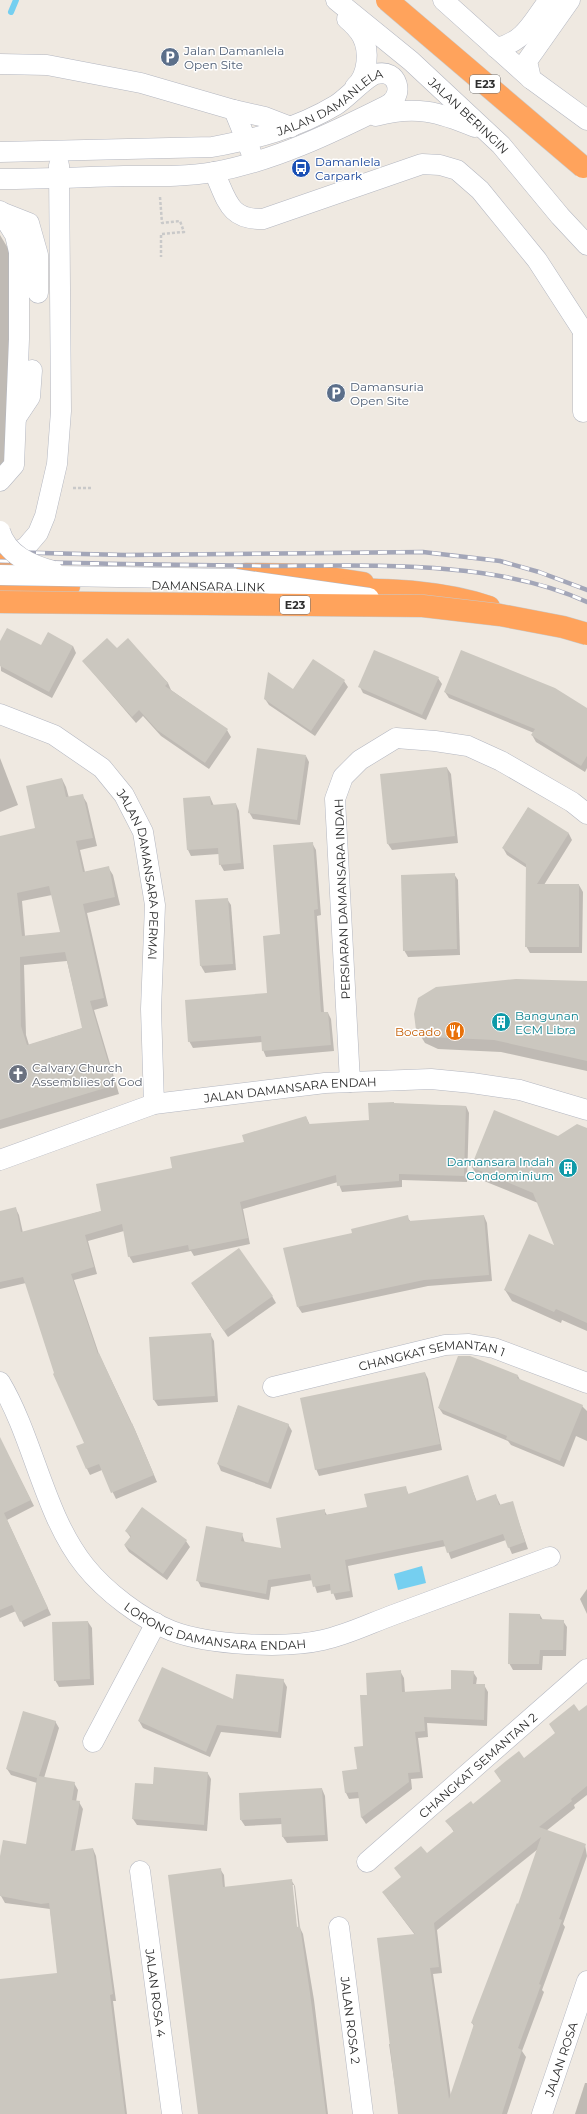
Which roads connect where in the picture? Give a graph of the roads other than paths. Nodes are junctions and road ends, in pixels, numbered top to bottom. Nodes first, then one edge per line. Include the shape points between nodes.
1 (329, 0) edge
2 (336, 0) edge
3 (386, 0) edge
4 (443, 0) edge
5 (549, 0) edge
6 (570, 0) edge
7 (496, 48) junction
8 (0, 64) edge
9 (531, 79) junction
10 (336, 105) junction
11 (234, 110) junction
12 (587, 120) edge
13 (356, 122) junction
14 (291, 127) junction
15 (246, 141) junction
16 (501, 145) junction
17 (59, 151) junction
18 (0, 152) edge
19 (254, 161) junction
20 (587, 171) edge
21 (214, 172) junction
22 (0, 179) edge
23 (60, 179) junction
24 (0, 212) edge
25 (560, 216) junction
26 (587, 224) edge
27 (587, 245) edge
28 (38, 293) dead end
29 (585, 334) edge
30 (32, 370) dead end
31 (583, 412) dead end
32 (16, 418) junction
33 (0, 481) edge
34 (0, 531) edge
35 (2, 565) edge
36 (89, 576) junction
37 (0, 586) edge
38 (420, 599) junction
39 (0, 602) edge
40 (587, 634) edge
41 (587, 643) edge
42 (0, 714) edge
43 (587, 814) edge
44 (350, 1082) junction
45 (154, 1104) junction
46 (587, 1110) edge
47 (0, 1160) edge
48 (0, 1382) edge
49 (587, 1383) edge
50 (272, 1387) dead end
51 (550, 1557) dead end
52 (156, 1623) junction
53 (587, 1669) edge
54 (93, 1742) dead end
55 (367, 1862) dead end
56 (140, 1871) dead end
57 (339, 1927) dead end
58 (587, 1981) edge
59 (172, 2114) edge
60 (363, 2114) edge
61 (542, 2114) edge

1 - 10 street via 363,37 366,54 365,71 361,82
2 - 16 street, JALAN BERINGIN via 411,61
3 - 20 highway, E23, bridge
4 - 7 street
5 - 7 street via 521,38 512,44
6 - 9 street via 527,61
7 - 9 street
8 - 11 street via 47,65 141,83
9 - 12 street
10 - 13 street, JALAN DAMANLELA via 373,75 383,73 391,76 398,84 398,94 391,104
10 - 14 street, JALAN DAMANLELA
11 - 14 street via 265,117
11 - 15 street
13 - 16 street via 403,110 428,110 480,129
13 - 19 street, JALAN DAMANLELA via 312,141
14 - 15 street, JALAN DAMANLELA
15 - 17 street, JALAN DAMANLELA via 212,147
15 - 19 street
16 - 25 street, JALAN BERINGIN
17 - 18 street, JALAN DAMANLELA
17 - 23 street
19 - 21 street, JALAN DAMANLELA
21 - 23 street, JALAN DAMANLELA
21 - 29 street via 230,206 238,214 248,219 263,219 422,164 440,165 457,170 480,190 537,260
22 - 23 street, JALAN DAMANLELA
23 - 35 street via 62,411 57,464 45,516 38,534 26,547
24 - 28 street via 29,223 38,255
24 - 32 street via 15,235 19,252
25 - 26 street
25 - 27 street, JALAN BERINGIN
29 - 31 street
30 - 32 street via 30,397
32 - 33 street via 14,465
34 - 36 street, bridge via 3,540 25,560 39,567
35 - 36 street, bridge
35 - 38 highway via 311,575
36 - 38 street, bridge via 235,579
37 - 38 highway, DAMANSARA LINK / E23 via 184,586
38 - 39 highway, DAMANSARA LINK / E23, bridge
38 - 40 highway, DAMANSARA LINK / E23, bridge
38 - 41 highway, DAMANSARA LINK / E23 via 482,605 563,630
42 - 45 street, JALAN DAMANSARA PERMAI via 54,735 102,768 124,795 144,832 155,905 151,1009
43 - 44 street, PERSIARAN DAMANSARA INDAH via 572,802 501,761 468,746 396,738 360,760 343,777 335,799
44 - 45 street, JALAN DAMANSARA ENDAH
44 - 46 street, JALAN DAMANSARA ENDAH via 431,1079 472,1083 520,1090
45 - 47 street, JALAN DAMANSARA ENDAH
48 - 52 street, LORONG DAMANSARA ENDAH via 22,1427 60,1525 84,1565 112,1594
49 - 50 street, CHANGKAT SEMANTAN 1 via 494,1348 469,1344 445,1345
51 - 52 street, LORONG DAMANSARA ENDAH via 323,1640 270,1645 219,1642 173,1632
52 - 54 street
53 - 55 street, CHANGKAT SEMANTAN 2
56 - 59 street, JALAN ROSA 4
57 - 60 street, JALAN ROSA 2
58 - 61 street, JALAN ROSA

